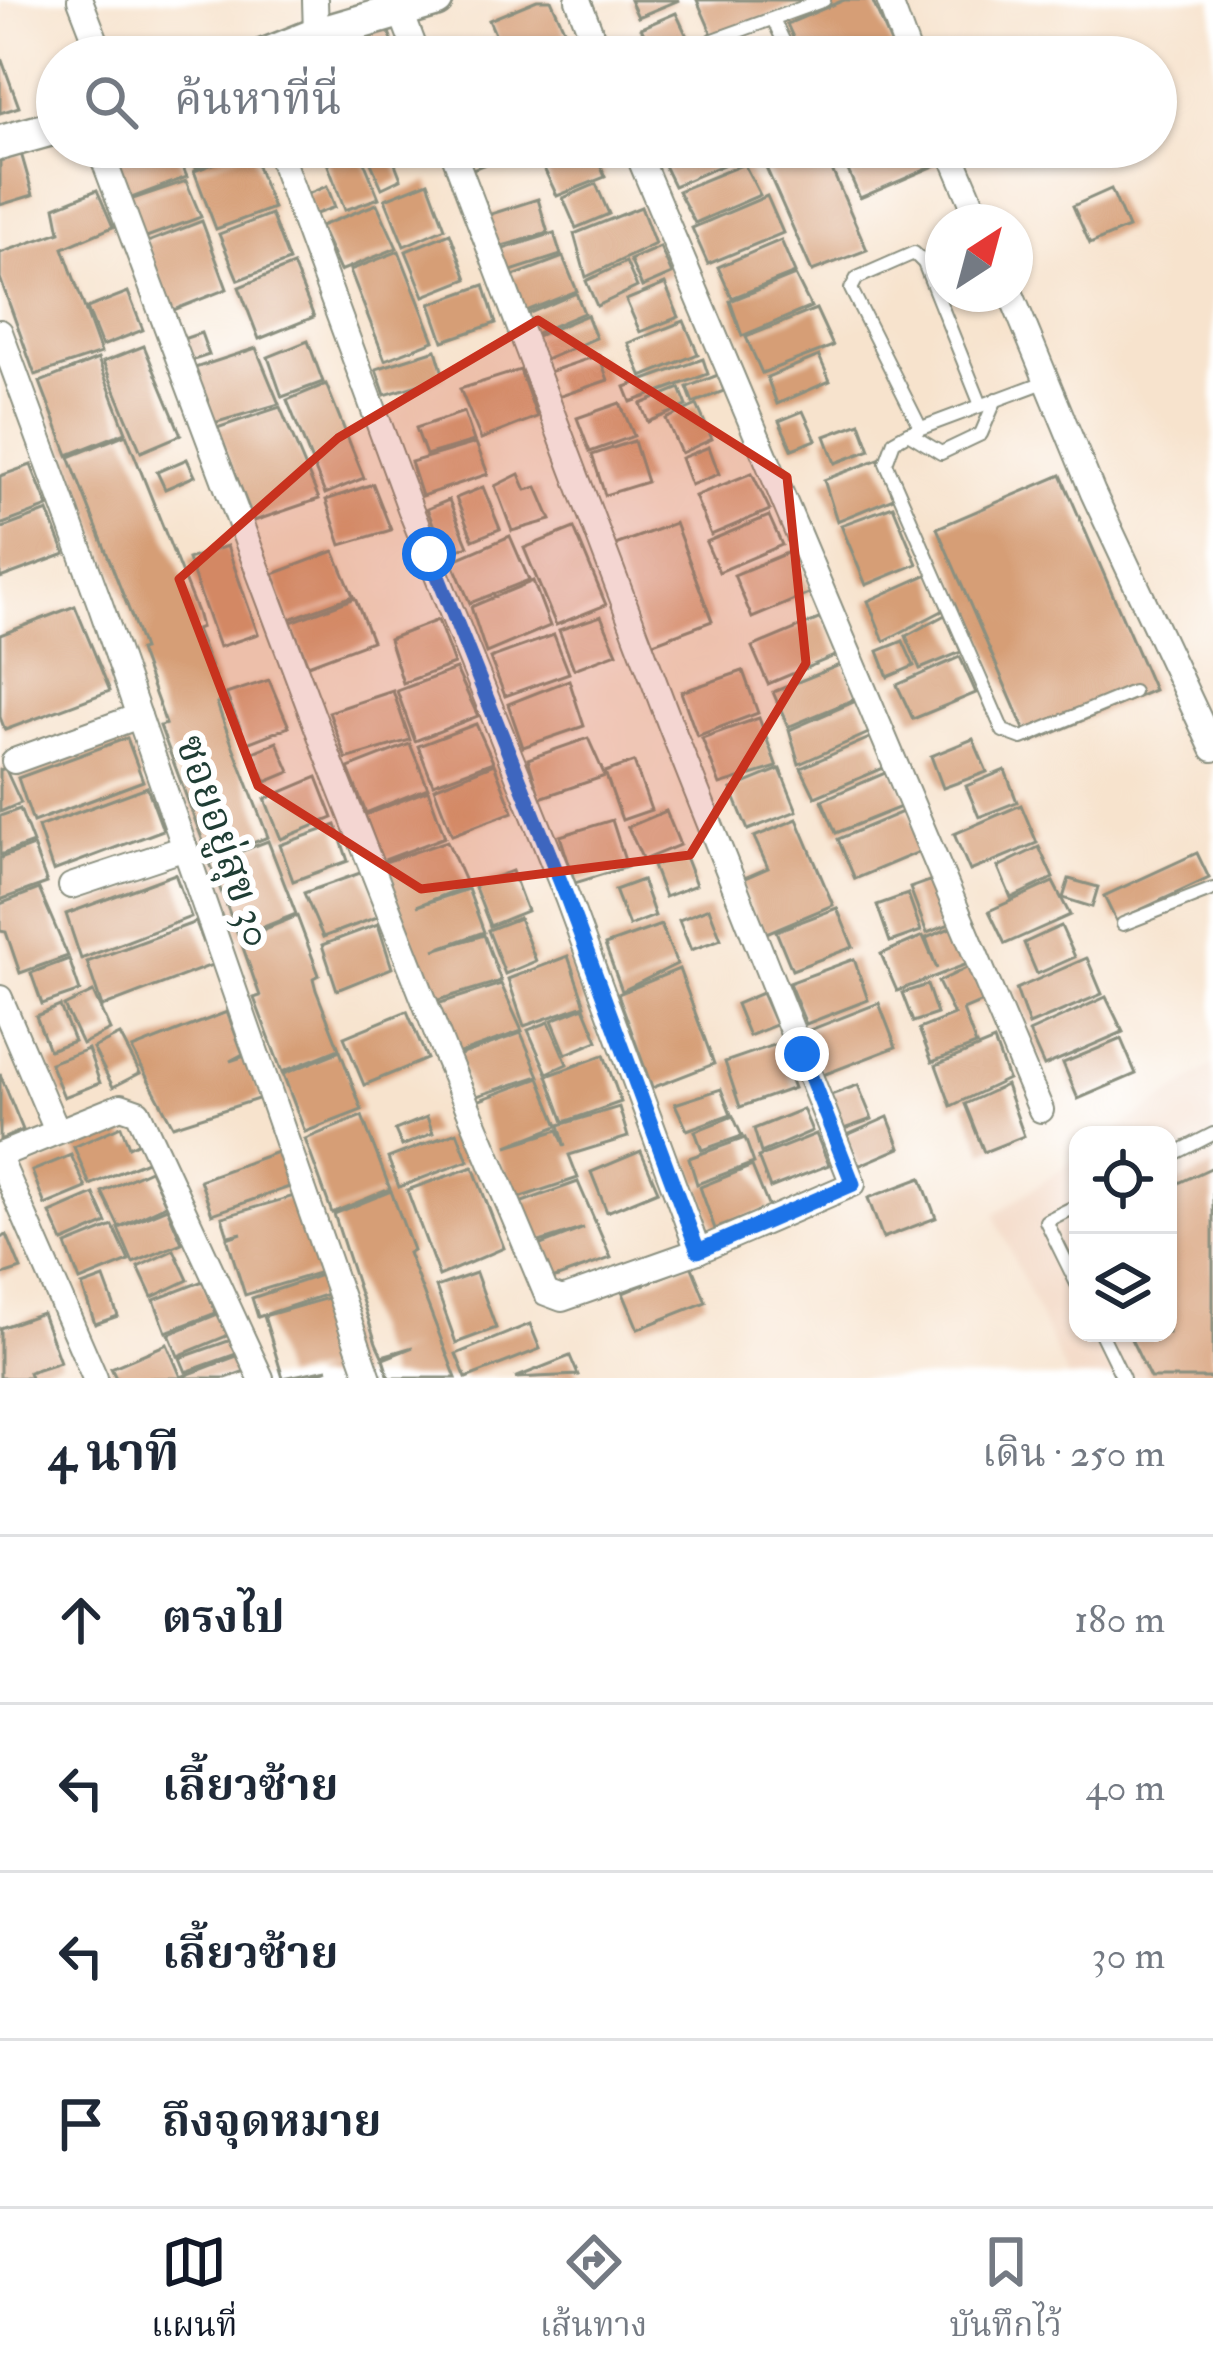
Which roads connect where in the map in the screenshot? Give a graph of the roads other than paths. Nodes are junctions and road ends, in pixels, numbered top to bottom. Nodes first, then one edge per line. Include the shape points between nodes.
1 (80, 0) edge
2 (315, 0) edge
3 (436, 0) edge
4 (578, 0) edge
5 (824, 0) edge
6 (889, 0) edge
7 (401, 12) junction
8 (773, 20) junction
9 (316, 35) joint
10 (94, 36) edge
11 (410, 36) edge
12 (592, 36) edge
13 (726, 36) edge
14 (781, 36) edge
15 (902, 36) edge
16 (36, 133) edge
17 (0, 143) edge
18 (107, 168) edge
19 (285, 168) edge
20 (459, 168) edge
21 (644, 168) edge
22 (957, 168) edge
23 (972, 204) edge
24 (1019, 312) edge
25 (0, 332) edge
26 (1048, 381) junction
27 (996, 399) junction
28 (981, 404) junction
29 (914, 430) junction
30 (1133, 692) dead end
31 (139, 716) junction
32 (1213, 749) edge
33 (14, 761) dead end
34 (185, 848) junction
35 (71, 886) dead end
36 (1213, 889) edge
37 (1124, 924) dead end
38 (0, 998) edge
39 (1041, 1110) dead end
40 (57, 1130) junction
41 (1213, 1134) edge
42 (1177, 1152) edge
43 (0, 1158) edge
44 (1069, 1210) edge
45 (698, 1251) junction
46 (1069, 1268) edge
47 (1105, 1342) edge
48 (95, 1378) edge
49 (261, 1378) edge
50 (369, 1378) edge
51 (1123, 1378) edge

1 - 10 street
2 - 9 street
3 - 7 street
4 - 12 street
5 - 8 lane
6 - 15 street
7 - 9 street
7 - 11 street
8 - 13 lane
8 - 14 lane
16 - 17 street
18 - 45 street via 326,752 546,1293 562,1299
19 - 45 street
20 - 45 street via 671,729 852,1176 848,1188
21 - 39 street
22 - 23 street
24 - 26 street
25 - 31 street, ซอยอยู่สุข 30
26 - 27 lane
26 - 32 street
27 - 28 lane
27 - 29 lane via 981,434 941,453
28 - 29 lane
28 - 29 lane via 914,253 857,278 851,290
29 - 30 lane via 894,441 886,463 1003,731 1022,738
31 - 33 street
31 - 34 street, ซอยอยู่สุข 30
34 - 35 street
34 - 50 street, ซอยอยู่สุข 30
36 - 37 lane
38 - 40 street
40 - 43 street
40 - 49 street via 121,1106 139,1112
41 - 42 lane
43 - 48 street
44 - 46 lane via 1046,1221
47 - 51 lane

